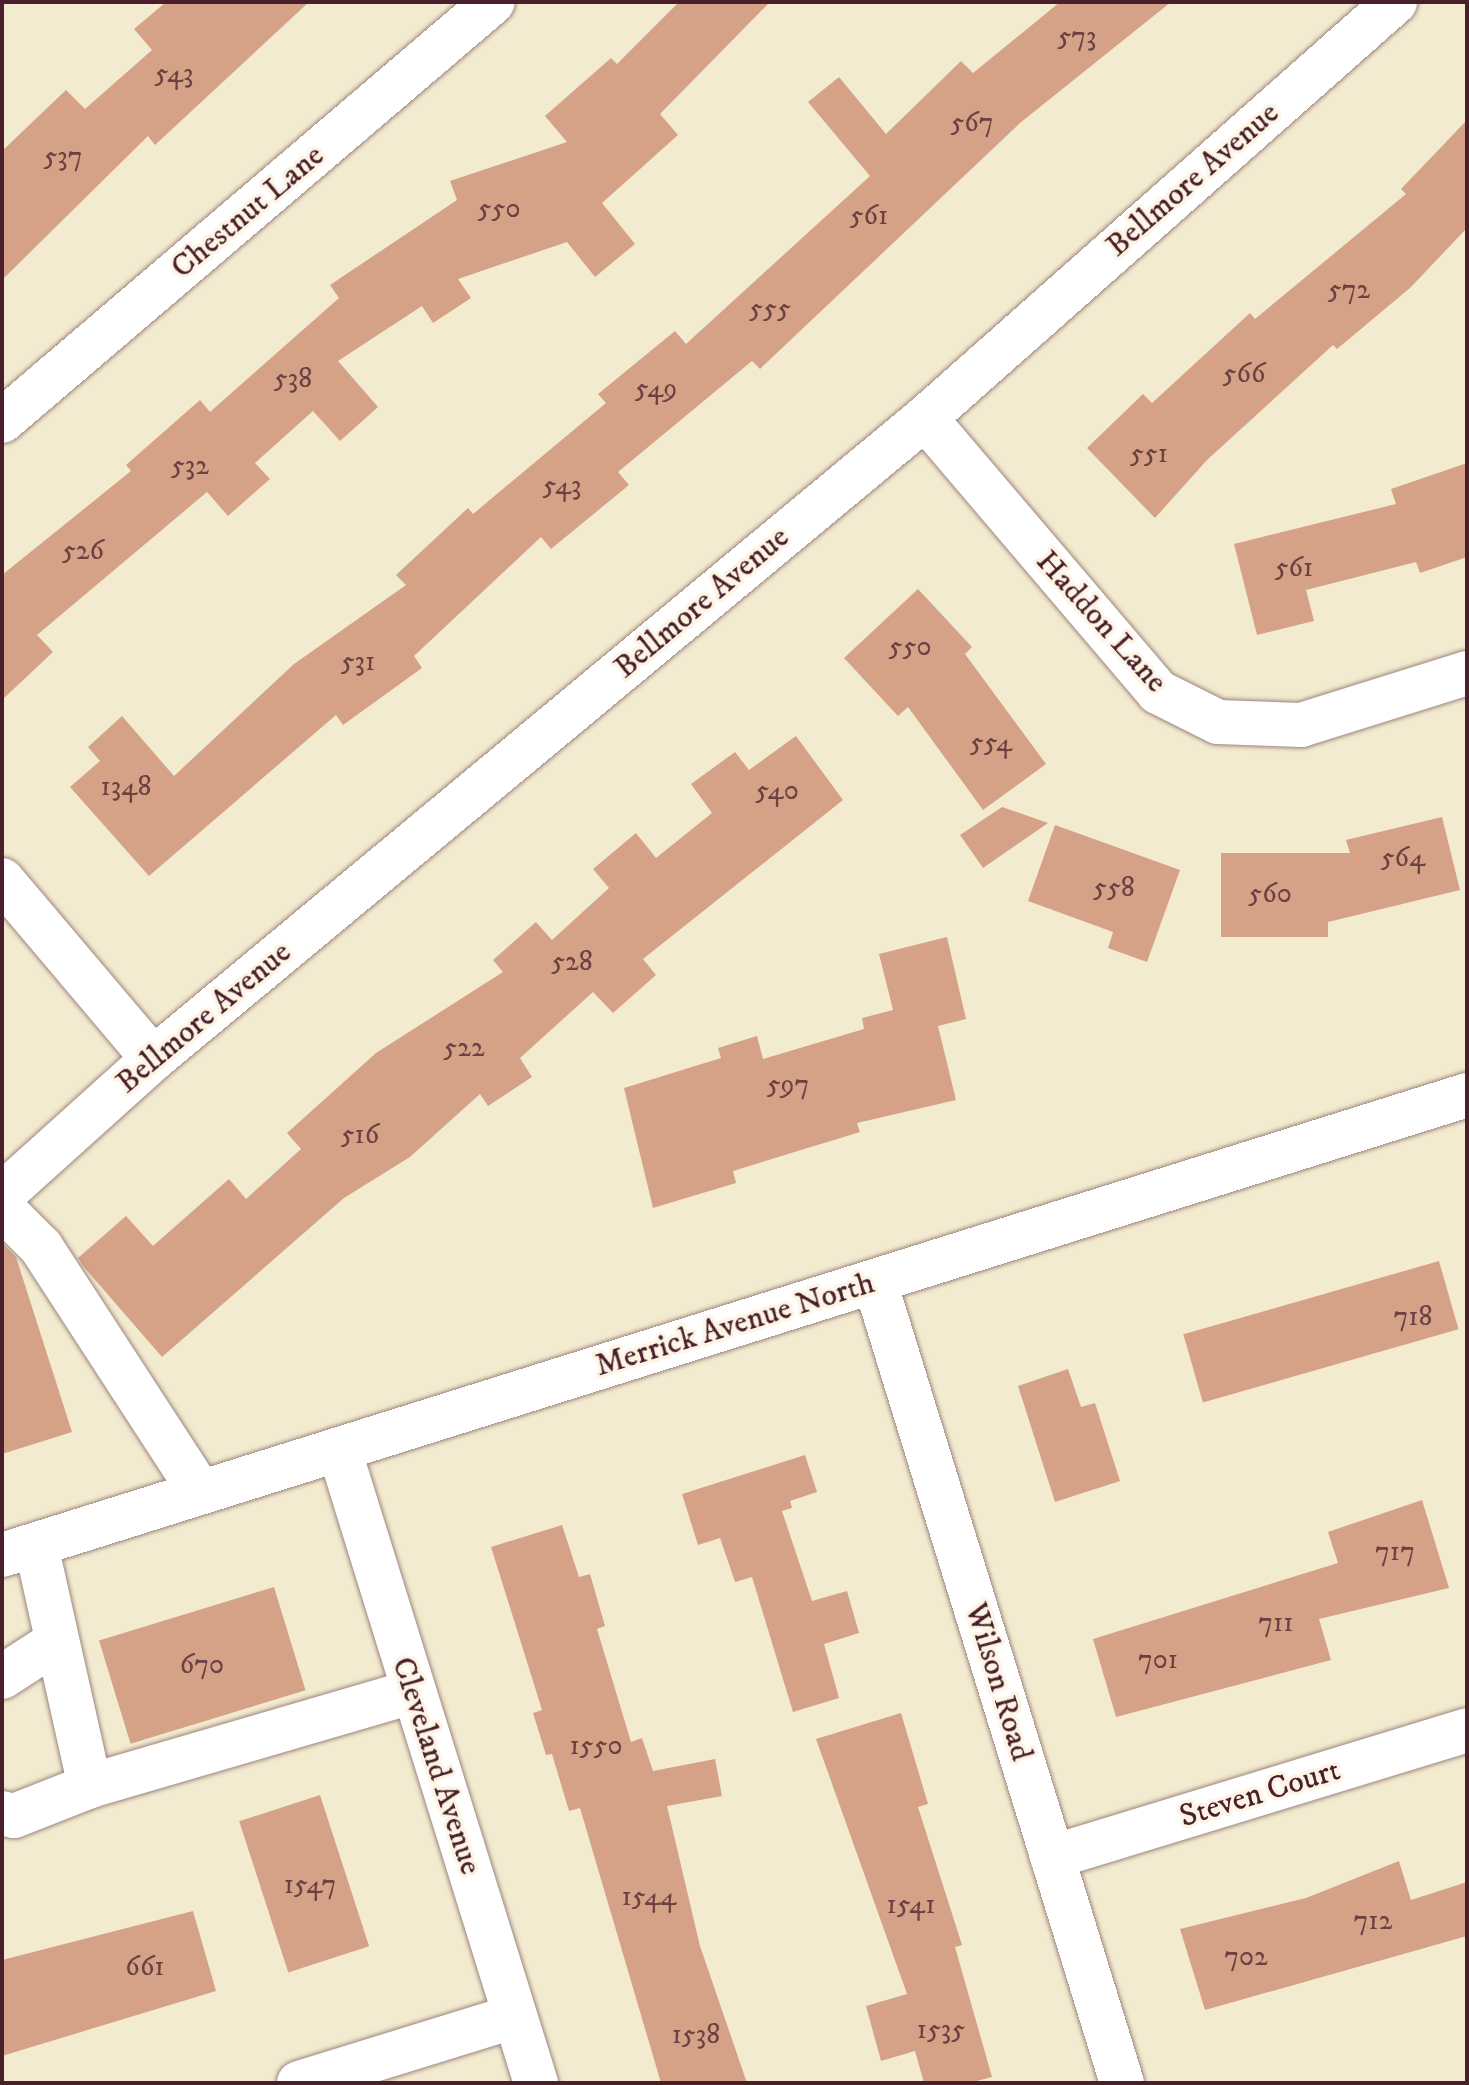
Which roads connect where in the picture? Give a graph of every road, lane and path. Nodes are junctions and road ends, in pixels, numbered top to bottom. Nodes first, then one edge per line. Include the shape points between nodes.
1 (493, 2) edge
2 (1395, 2) edge
3 (925, 418) junction
4 (2, 421) edge
5 (1467, 673) edge
6 (2, 880) edge
7 (153, 1059) junction
8 (1467, 1095) edge
9 (2, 1195) edge
10 (2, 1208) edge
11 (875, 1282) junction
12 (339, 1449) junction
13 (200, 1492) junction
14 (19, 1550) edge
15 (56, 1642) junction
16 (2, 1677) edge
17 (411, 1692) junction
18 (1467, 1730) edge
19 (90, 1786) junction
20 (2, 1813) edge
21 (1052, 1857) junction
22 (515, 2016) junction
23 (299, 2083) edge
24 (536, 2083) edge
25 (1122, 2083) edge

1 - 4 street, Chestnut Lane
2 - 3 street, Bellmore Avenue
3 - 5 street, Haddon Lane via 1158,692 1218,722 1301,725
3 - 7 street, Bellmore Avenue
6 - 7 street
7 - 9 street, Bellmore Avenue
8 - 11 street, Merrick Avenue North
10 - 13 street via 41,1247
11 - 12 street, Merrick Avenue North
11 - 21 street, Wilson Road
12 - 13 street, Merrick Avenue North
12 - 17 street, Cleveland Avenue
13 - 14 street, Merrick Avenue North
14 - 15 street
15 - 16 street
15 - 19 street
17 - 19 street
17 - 22 street, Cleveland Avenue
18 - 21 street, Steven Court
19 - 20 street via 14,1816
21 - 25 street, Wilson Road
22 - 23 street
22 - 24 street, Cleveland Avenue

